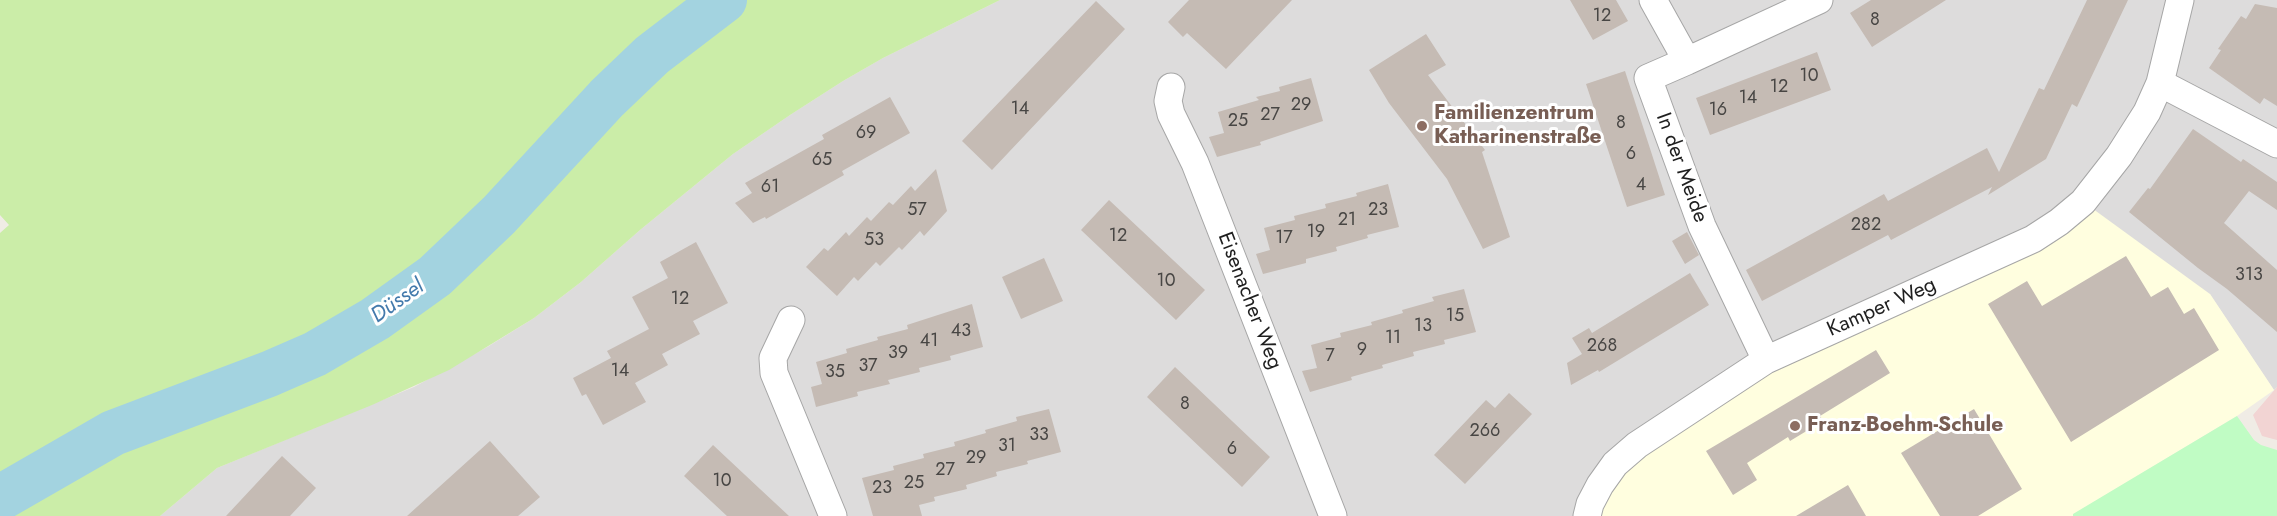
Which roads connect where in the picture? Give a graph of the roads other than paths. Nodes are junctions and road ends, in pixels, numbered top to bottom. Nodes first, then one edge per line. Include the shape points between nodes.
1 (1653, 0) edge
2 (1819, 0) edge
3 (2180, 0) edge
4 (1688, 61) junction
5 (2160, 83) junction
6 (1171, 87) dead end
7 (2277, 144) edge
8 (791, 320) dead end
9 (1766, 360) junction
10 (833, 516) edge
11 (1333, 516) edge
12 (1587, 516) edge

1 - 4 street
2 - 4 street
3 - 5 street, Kamper Weg
4 - 9 street, In der Meide via 1648,78 1702,226
5 - 7 street
5 - 9 street, Kamper Weg via 2119,156 2083,202 2059,222 2024,243
6 - 11 street, Eisenacher Weg via 1171,114 1195,163
8 - 10 street via 772,358 774,373
9 - 12 street, Kamper Weg via 1637,445 1615,464 1600,485

